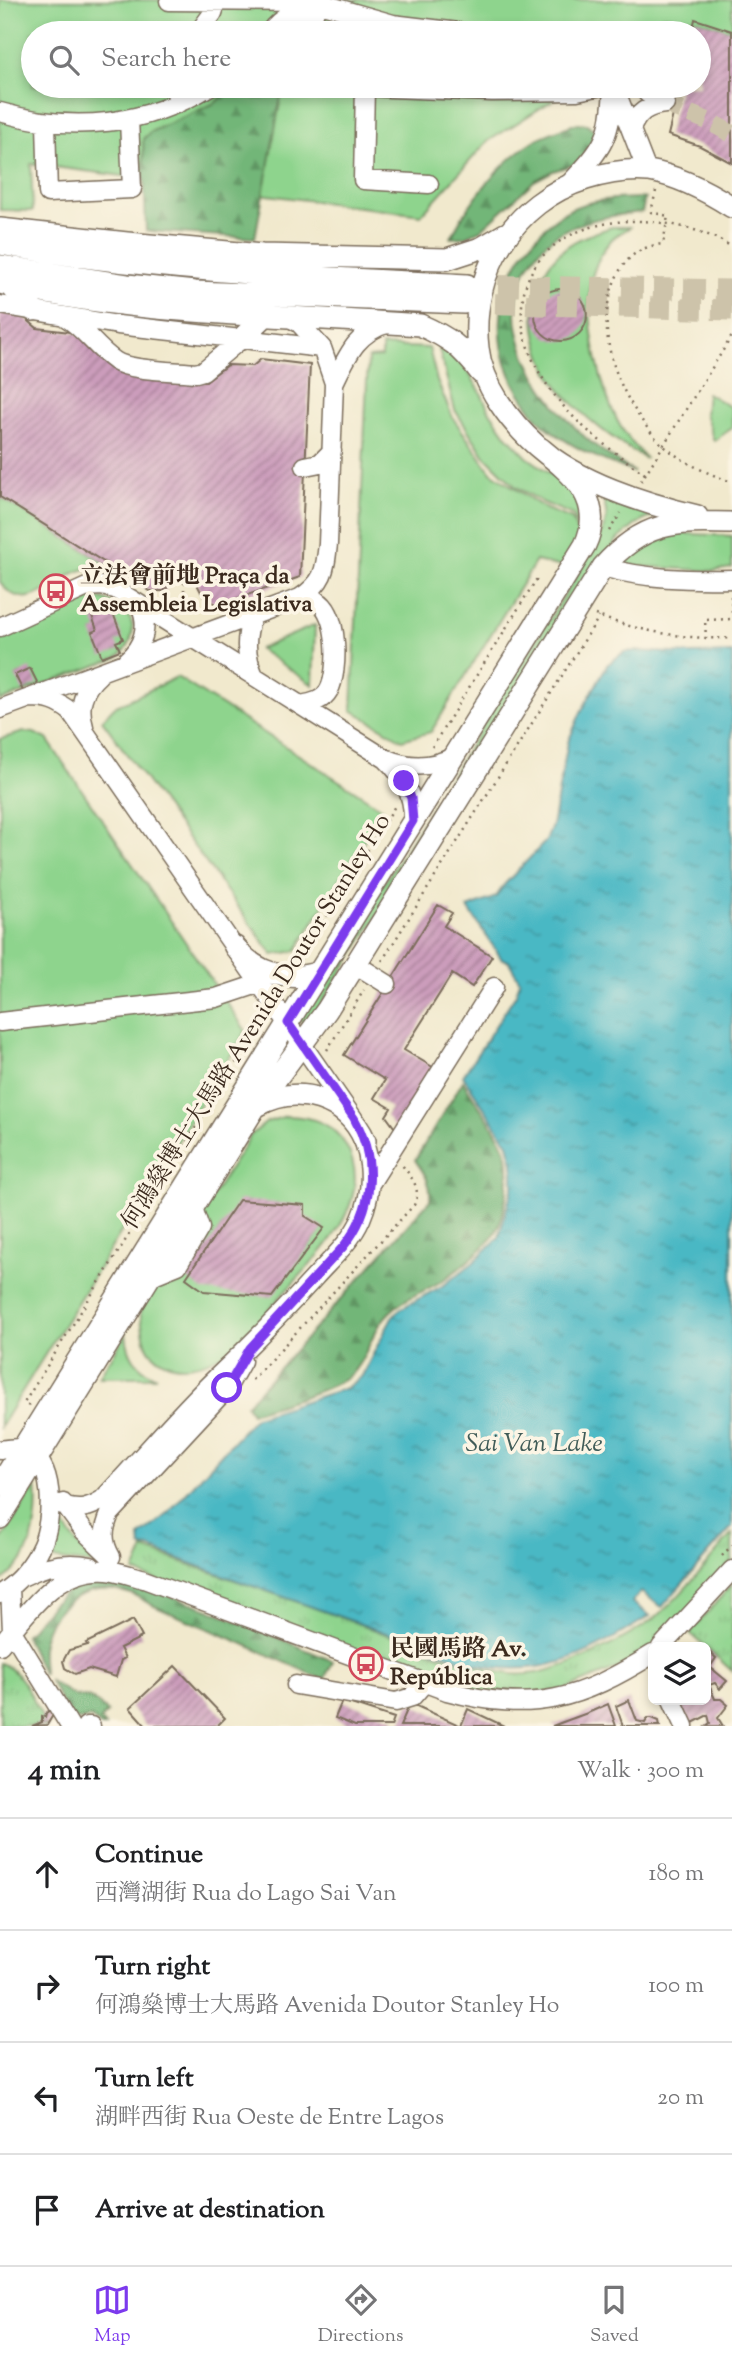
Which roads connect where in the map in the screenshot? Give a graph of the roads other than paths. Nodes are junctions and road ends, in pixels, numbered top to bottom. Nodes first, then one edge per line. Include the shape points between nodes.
1 (169, 1) edge
2 (217, 1) edge
3 (207, 21) edge
4 (279, 21) edge
5 (370, 21) edge
6 (382, 21) edge
7 (170, 98) edge
8 (365, 98) edge
9 (613, 98) edge
10 (618, 98) edge
11 (655, 98) edge
12 (0, 112) edge
13 (130, 118) junction
14 (46, 122) junction
15 (631, 129) junction
16 (647, 171) junction
17 (570, 183) junction
18 (429, 184) dead end
19 (732, 206) edge
20 (0, 229) edge
21 (508, 232) junction
22 (0, 244) edge
23 (0, 266) edge
24 (5, 284) edge
25 (0, 305) edge
26 (33, 310) junction
27 (58, 315) junction
28 (265, 316) junction
29 (290, 318) junction
30 (389, 323) junction
31 (241, 339) junction
32 (322, 348) junction
33 (334, 383) junction
34 (489, 383) junction
35 (540, 449) junction
36 (332, 451) junction
37 (330, 483) junction
38 (731, 523) edge
39 (603, 568) junction
40 (732, 579) edge
41 (300, 598) junction
42 (140, 605) junction
43 (0, 608) edge
44 (34, 612) junction
45 (252, 616) junction
46 (0, 628) edge
47 (188, 635) junction
48 (117, 666) junction
49 (254, 676) junction
50 (30, 698) junction
51 (301, 705) junction
52 (0, 709) edge
53 (85, 731) junction
54 (381, 755) junction
55 (453, 757) junction
56 (413, 821) junction
57 (235, 947) junction
58 (319, 972) junction
59 (261, 983) junction
60 (494, 987) dead end
61 (0, 1022) edge
62 (288, 1023) junction
63 (302, 1044) junction
64 (257, 1105) junction
65 (365, 1141) junction
66 (370, 1184) junction
67 (250, 1348) junction
68 (0, 1450) edge
69 (30, 1454) junction
70 (47, 1478) junction
71 (0, 1485) edge
72 (65, 1506) junction
73 (0, 1518) edge
74 (115, 1565) junction
75 (732, 1570) edge
76 (10, 1587) edge
77 (12, 1631) junction
78 (666, 1642) edge
79 (0, 1645) edge
80 (648, 1658) edge
81 (425, 1682) junction
82 (296, 1685) dead end
83 (674, 1705) edge
84 (70, 1726) edge
85 (684, 1726) edge

1 - 2 street
2 - 3 street
2 - 6 street via 316,2
4 - 5 street via 302,12
7 - 13 street
8 - 18 street via 363,180
9 - 17 street via 608,133 592,160
10 - 15 street
11 - 15 street via 665,104 640,112
12 - 14 street
13 - 14 street via 86,124
13 - 14 street via 132,189 48,192
15 - 16 street
16 - 17 main road via 622,171
16 - 19 main road via 689,183
17 - 21 main road via 536,204
20 - 21 main road via 262,255 447,260
21 - 34 main road via 480,290 478,349
22 - 23 main road via 202,271 466,294 195,292
24 - 26 main road
24 - 28 main road via 175,310
25 - 26 street
26 - 27 street
27 - 31 street
27 - 31 street via 73,322 116,362 130,366 196,373
28 - 29 main road
28 - 31 main road
29 - 30 main road
29 - 32 street
30 - 33 street via 363,335
30 - 34 main road via 420,325 446,337
31 - 32 street
32 - 33 street
33 - 36 street
34 - 35 main road via 514,422
35 - 38 main road via 584,476 632,495
35 - 55 main road, 何鴻燊博士大馬路 Avenida Doutor Stanley Ho via 569,473 590,503 591,533
36 - 37 street
36 - 37 street via 320,463 305,466
37 - 41 street via 326,567 320,581
38 - 39 main road, 何鴻燊博士大馬路 Avenida Doutor Stanley Ho via 660,527 625,544
39 - 40 street via 665,578
39 - 63 main road, 何鴻燊博士大馬路 Avenida Doutor Stanley Ho via 372,975
41 - 45 street
41 - 51 street via 318,601 334,630 329,690 323,698
42 - 44 street via 101,586 87,587
42 - 47 street
42 - 48 street via 145,627 142,642
43 - 44 street via 15,615
44 - 46 street
45 - 47 street
45 - 49 street via 246,656
47 - 48 street
47 - 49 street
48 - 50 street
48 - 53 street via 98,675 80,702
49 - 51 street
50 - 52 street
50 - 53 street via 59,703
51 - 54 street
53 - 57 street
54 - 55 street via 417,766
54 - 56 street via 404,781
55 - 56 main road, 何鴻燊博士大馬路 Avenida Doutor Stanley Ho
56 - 58 main road, 何鴻燊博士大馬路 Avenida Doutor Stanley Ho
57 - 58 main road via 252,964 275,974
57 - 59 street
58 - 62 main road, 何鴻燊博士大馬路 Avenida Doutor Stanley Ho
59 - 61 street via 216,998
59 - 62 street
60 - 66 street
62 - 63 street
62 - 69 main road, 何鴻燊博士大馬路 Avenida Doutor Stanley Ho
63 - 64 main road, 何鴻燊博士大馬路 Avenida Doutor Stanley Ho
63 - 65 street
64 - 65 main road via 290,1094 319,1098 349,1116
64 - 69 main road, 何鴻燊博士大馬路 Avenida Doutor Stanley Ho via 150,1276
65 - 66 street
66 - 67 street via 361,1218 348,1241
67 - 72 street via 102,1500 91,1507
67 - 74 street via 227,1388 110,1514 104,1540
68 - 69 street
69 - 70 street
69 - 71 main road, 何鴻燊博士大馬路 Avenida Doutor Stanley Ho
69 - 73 main road, 何鴻燊博士大馬路 Avenida Doutor Stanley Ho
70 - 72 street
70 - 76 street via 51,1502 43,1543
72 - 74 street
74 - 76 street via 44,1567
74 - 77 street via 64,1579 44,1594
74 - 81 street
75 - 78 street
76 - 77 street
77 - 79 street
77 - 84 street
80 - 81 street via 589,1689 537,1701 485,1700
81 - 82 street via 412,1698 396,1702
83 - 85 street

